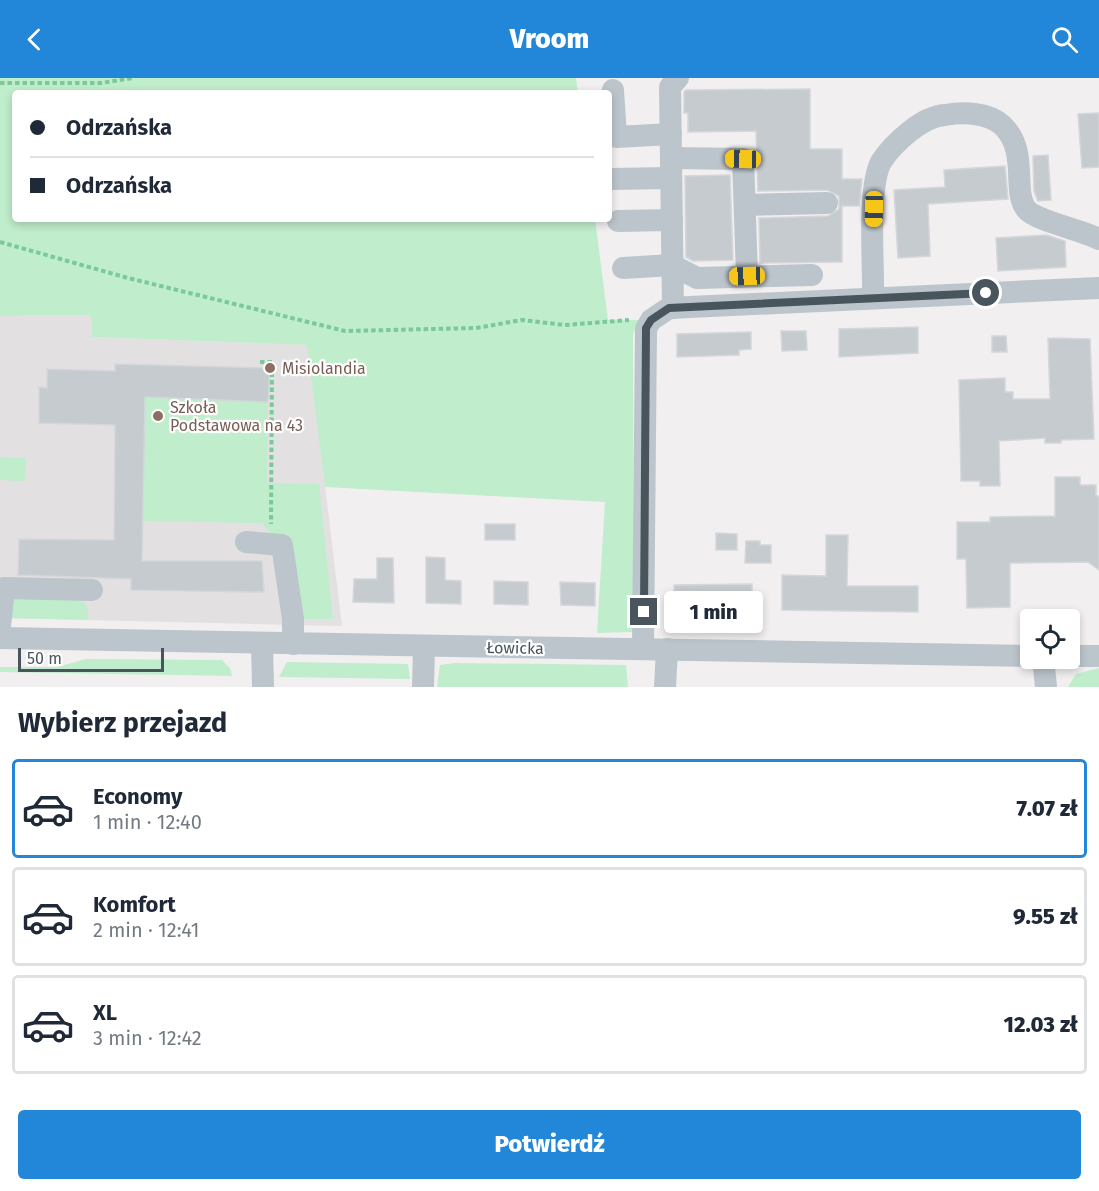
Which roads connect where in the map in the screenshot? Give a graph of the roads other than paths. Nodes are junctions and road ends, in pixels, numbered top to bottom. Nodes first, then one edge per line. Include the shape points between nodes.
1 (678, 78) edge
2 (613, 90) dead end
3 (671, 134) junction
4 (671, 168) junction
5 (612, 179) edge
6 (827, 203) dead end
7 (745, 205) junction
8 (672, 220) junction
9 (618, 221) dead end
10 (1099, 238) edge
11 (672, 265) junction
12 (623, 268) dead end
13 (812, 275) dead end
14 (747, 276) junction
15 (1099, 288) edge
16 (873, 298) junction
17 (673, 308) junction
18 (246, 542) dead end
19 (92, 590) dead end
20 (0, 626) edge
21 (0, 639) edge
22 (262, 644) junction
23 (293, 644) junction
24 (424, 646) junction
25 (643, 649) junction
26 (667, 649) junction
27 (1020, 656) edge
28 (1080, 656) edge
29 (1099, 656) edge
30 (1044, 669) edge
31 (263, 687) edge
32 (423, 687) edge
33 (666, 687) edge
34 (1046, 687) edge

1 - 3 street via 670,87
2 - 3 street via 616,137
3 - 4 street
4 - 5 street
4 - 7 street via 743,159
4 - 8 street
6 - 7 street
7 - 14 street
8 - 9 street
8 - 11 street
10 - 16 street via 1040,219 1027,210 1018,155 1001,124 987,117 961,113 935,116 898,141 881,163 874,187
11 - 12 street
11 - 14 street via 698,278
11 - 17 street
13 - 14 street
15 - 16 street
16 - 17 street
17 - 25 street via 651,320 646,328
18 - 23 street via 282,545
19 - 20 street via 4,588
21 - 22 street, Łowicka
22 - 23 street, Łowicka
22 - 31 street
23 - 24 street, Łowicka
24 - 25 street, Łowicka
24 - 32 street
25 - 26 street, Łowicka
26 - 27 street, Łowicka
26 - 33 street
28 - 29 street
30 - 34 street

